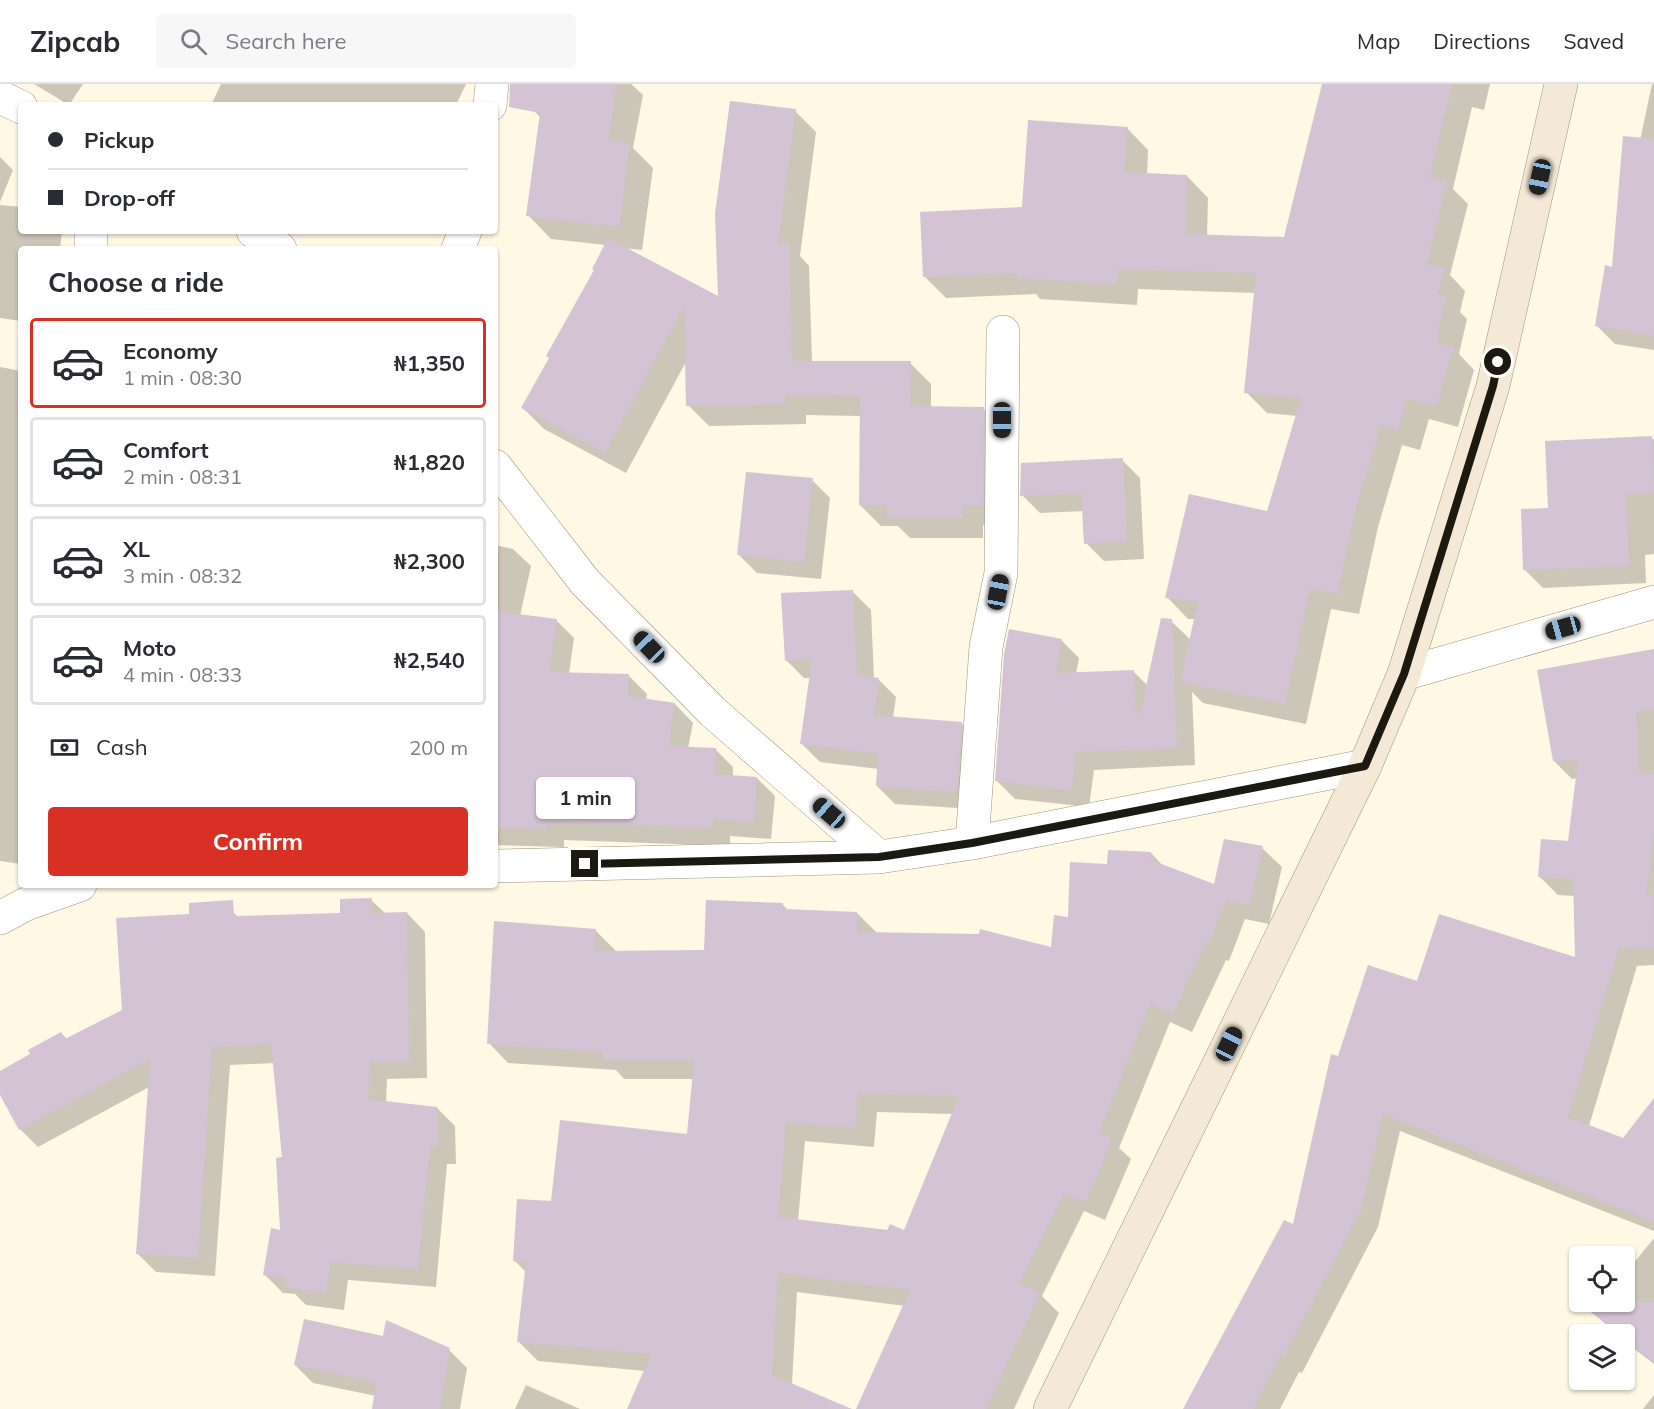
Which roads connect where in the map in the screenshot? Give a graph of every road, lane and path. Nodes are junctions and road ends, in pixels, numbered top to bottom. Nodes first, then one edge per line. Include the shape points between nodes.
1 (492, 84) edge
2 (1561, 84) edge
3 (0, 97) edge
4 (490, 102) edge
5 (18, 106) edge
6 (258, 234) edge
7 (276, 246) edge
8 (1003, 332) dead end
9 (498, 470) edge
10 (1654, 602) edge
11 (1404, 674) junction
12 (1365, 766) junction
13 (972, 843) junction
14 (879, 857) junction
15 (498, 866) edge
16 (71, 888) edge
17 (0, 918) edge
18 (1050, 1409) edge

1 - 4 street
2 - 11 main road via 1493,386
3 - 5 street
6 - 7 street
8 - 13 street via 1001,573 986,647
9 - 14 street via 585,582 713,712
10 - 11 street
11 - 12 main road
12 - 13 street
12 - 18 main road
13 - 14 street
14 - 15 street
16 - 17 street via 26,903

